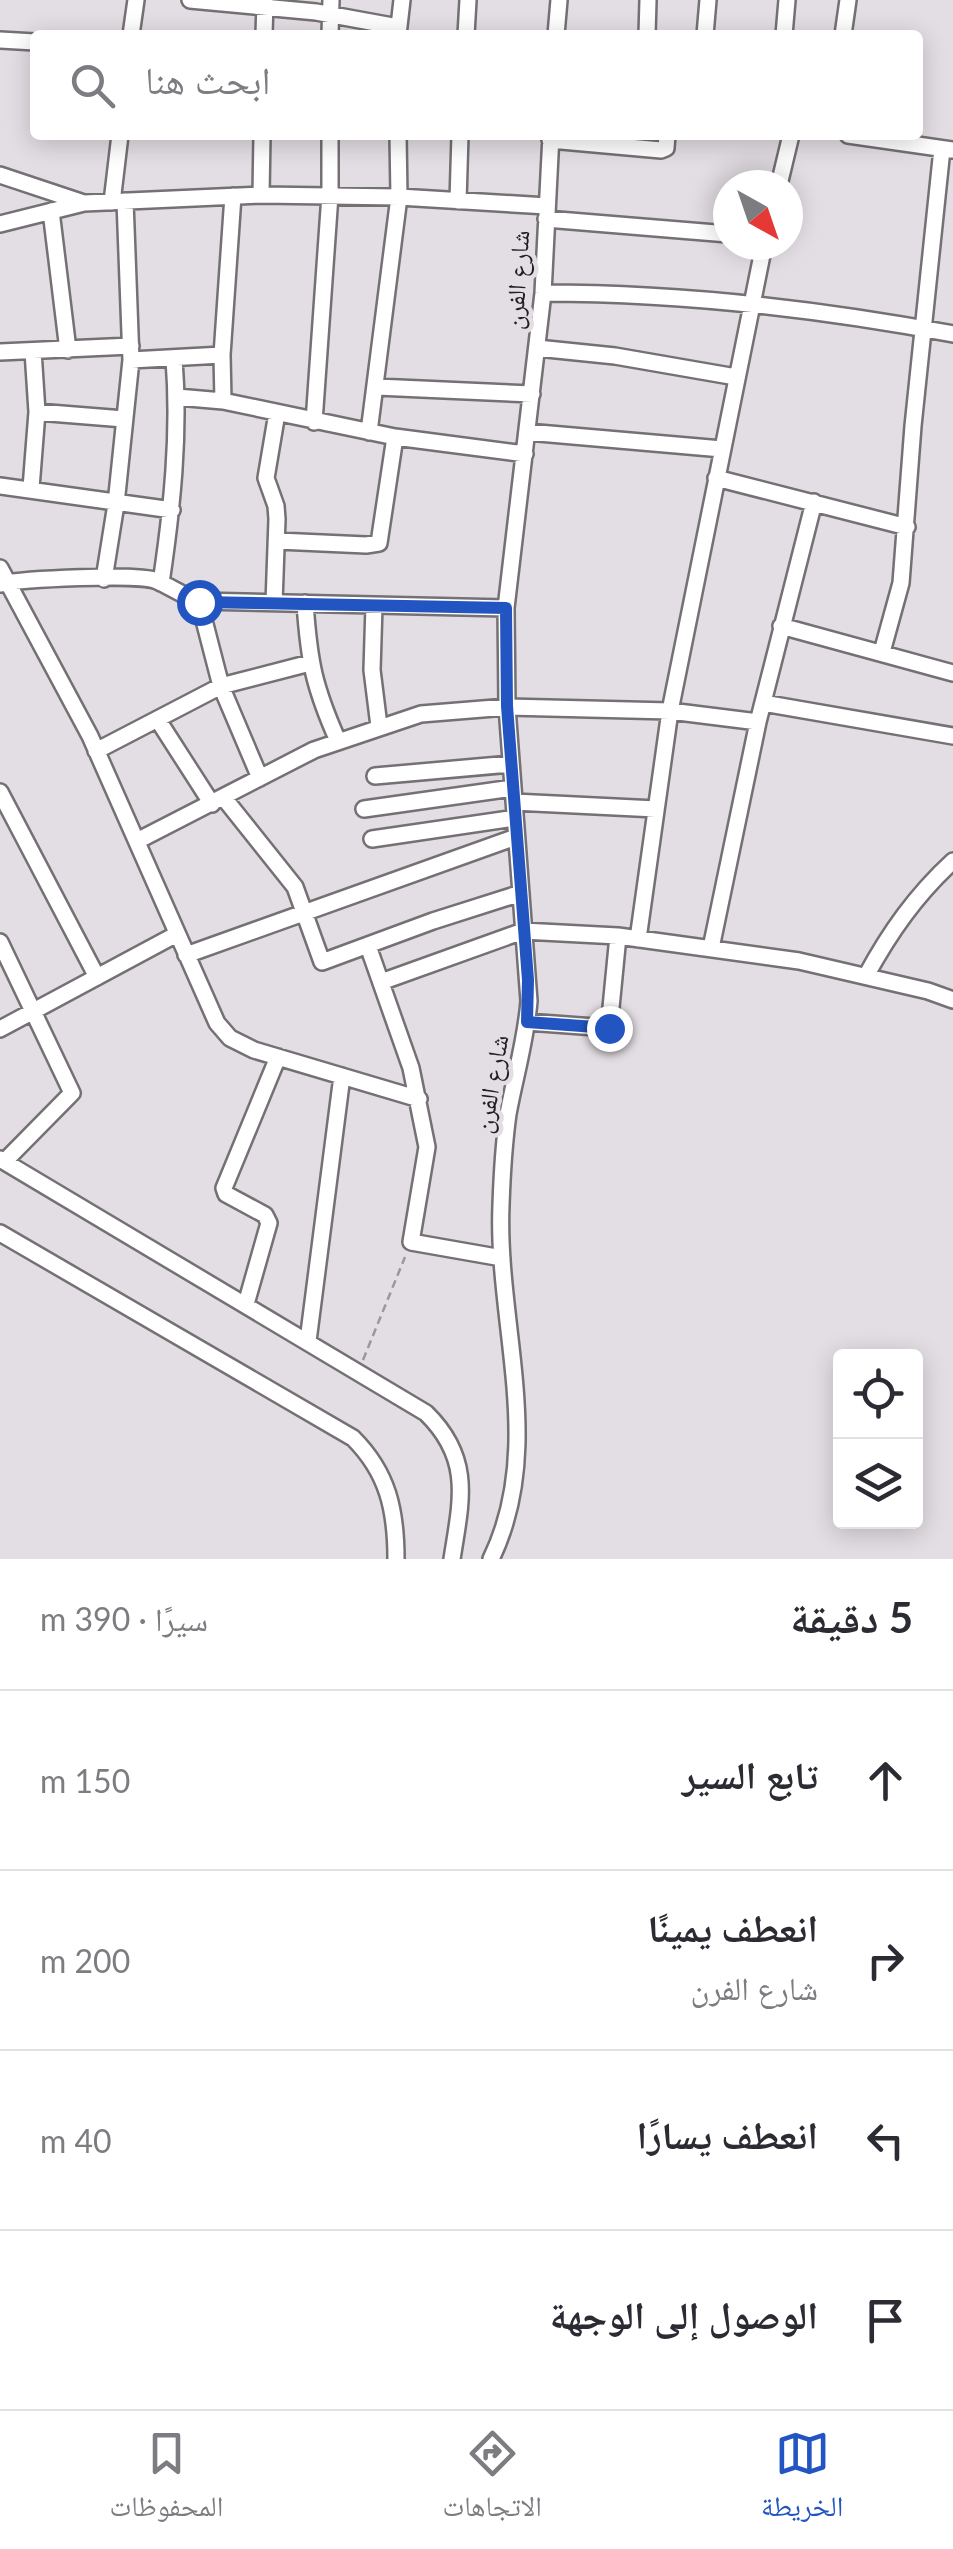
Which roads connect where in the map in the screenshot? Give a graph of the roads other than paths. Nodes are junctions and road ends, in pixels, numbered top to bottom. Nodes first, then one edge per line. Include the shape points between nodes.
1 (136, 0) edge
2 (190, 0) edge
3 (402, 0) edge
4 (468, 0) edge
5 (558, 0) edge
6 (648, 0) edge
7 (708, 0) edge
8 (788, 0) edge
9 (848, 0) edge
10 (264, 3) edge
11 (330, 7) edge
12 (132, 30) edge
13 (264, 30) edge
14 (395, 30) edge
15 (398, 30) edge
16 (466, 30) edge
17 (556, 30) edge
18 (647, 30) edge
19 (705, 30) edge
20 (785, 30) edge
21 (844, 30) edge
22 (0, 40) edge
23 (30, 42) edge
24 (120, 140) edge
25 (262, 140) edge
26 (330, 140) edge
27 (398, 140) edge
28 (460, 140) edge
29 (551, 140) edge
30 (569, 140) edge
31 (667, 140) edge
32 (790, 140) edge
33 (881, 140) edge
34 (947, 150) edge
35 (783, 170) edge
36 (0, 175) edge
37 (261, 195) junction
38 (330, 195) junction
39 (233, 196) junction
40 (399, 197) junction
41 (458, 201) junction
42 (119, 202) junction
43 (84, 203) junction
44 (51, 212) junction
45 (546, 212) junction
46 (0, 224) edge
47 (713, 232) edge
48 (761, 260) edge
49 (543, 292) junction
50 (750, 306) junction
51 (922, 329) junction
52 (953, 334) edge
53 (537, 348) junction
54 (68, 350) junction
55 (33, 351) junction
56 (0, 352) edge
57 (131, 353) junction
58 (222, 356) junction
59 (174, 359) junction
60 (736, 377) junction
61 (377, 387) junction
62 (532, 394) junction
63 (177, 396) junction
64 (222, 401) junction
65 (37, 412) junction
66 (277, 412) junction
67 (124, 419) junction
68 (314, 422) junction
69 (369, 432) junction
70 (527, 432) junction
71 (396, 437) junction
72 (722, 449) junction
73 (524, 454) junction
74 (716, 478) junction
75 (0, 486) edge
76 (31, 488) junction
77 (814, 502) junction
78 (116, 504) junction
79 (172, 510) junction
80 (907, 527) junction
81 (278, 541) junction
82 (3, 578) edge
83 (104, 579) junction
84 (161, 583) junction
85 (199, 602) junction
86 (274, 603) junction
87 (305, 604) junction
88 (374, 606) junction
89 (506, 608) junction
90 (781, 626) junction
91 (882, 652) junction
92 (310, 663) junction
93 (953, 673) edge
94 (221, 686) junction
95 (763, 703) junction
96 (507, 706) junction
97 (670, 711) junction
98 (158, 720) junction
99 (758, 722) junction
100 (378, 726) junction
101 (953, 736) edge
102 (338, 741) junction
103 (96, 751) junction
104 (511, 764) junction
105 (375, 776) dead end
106 (260, 778) junction
107 (1, 798) edge
108 (218, 801) junction
109 (514, 803) junction
110 (656, 809) junction
111 (364, 810) dead end
112 (516, 837) junction
113 (372, 838) dead end
114 (137, 841) junction
115 (953, 860) edge
116 (521, 894) junction
117 (303, 912) junction
118 (523, 932) junction
119 (176, 934) junction
120 (618, 936) junction
121 (638, 939) junction
122 (0, 942) edge
123 (368, 946) junction
124 (711, 948) junction
125 (186, 956) junction
126 (866, 976) junction
127 (97, 977) junction
128 (381, 982) junction
129 (953, 1000) edge
130 (34, 1009) junction
131 (527, 1022) junction
132 (0, 1029) edge
133 (278, 1057) junction
134 (342, 1076) junction
135 (419, 1099) junction
136 (0, 1139) edge
137 (6, 1158) edge
138 (0, 1233) edge
139 (502, 1258) junction
140 (246, 1304) junction
141 (308, 1341) junction
142 (396, 1559) edge
143 (452, 1559) edge
144 (491, 1559) edge

1 - 12 street
2 - 10 street
3 - 15 street
4 - 16 street
5 - 17 street
6 - 18 street
7 - 19 street
8 - 20 street
9 - 21 street
10 - 11 street
10 - 13 street
11 - 14 street
22 - 23 street
24 - 42 street
25 - 37 street
26 - 38 street
27 - 40 street
28 - 41 street
29 - 45 street, شارع الفرن
30 - 31 street via 661,150
32 - 35 street
33 - 34 street
34 - 51 street
36 - 43 street
37 - 38 street
37 - 39 street
38 - 40 street
38 - 68 street
39 - 42 street
39 - 58 street
40 - 41 street
40 - 61 street
41 - 45 street
42 - 43 street
42 - 57 street
43 - 44 street
44 - 46 street
44 - 54 street
45 - 47 street
45 - 49 street, شارع الفرن
48 - 50 street
49 - 50 street
49 - 53 street, شارع الفرن
50 - 51 street
50 - 60 street
51 - 52 street
51 - 80 street
53 - 60 street
53 - 62 street, شارع الفرن
54 - 55 street
54 - 57 street
55 - 56 street
55 - 65 street
57 - 59 street
57 - 67 street
58 - 59 street
58 - 64 street
59 - 63 street
60 - 72 street
61 - 62 street
61 - 69 street
62 - 70 street, شارع الفرن
63 - 64 street
63 - 79 street
64 - 66 street
65 - 67 street
65 - 76 street
66 - 68 street
66 - 81 street via 266,478
67 - 78 street
68 - 69 street
69 - 71 street
70 - 72 street
70 - 73 street, شارع الفرن
71 - 73 street
71 - 81 street via 379,542
72 - 74 street
73 - 89 street, شارع الفرن
74 - 77 street
74 - 97 street
75 - 76 street
76 - 78 street
77 - 80 street
77 - 90 street
78 - 79 street
78 - 83 street
79 - 84 street
80 - 91 street via 898,598
81 - 86 street
82 - 83 street
82 - 103 street
83 - 84 street
84 - 85 street
85 - 86 street
85 - 94 street
86 - 87 street
87 - 88 street
87 - 92 street
88 - 89 street
88 - 100 street
89 - 96 street, شارع الفرن
90 - 91 street
90 - 95 street
91 - 93 street
92 - 94 street
92 - 102 street
94 - 98 street
94 - 106 street
95 - 99 street
95 - 101 street
96 - 97 street
96 - 100 street via 430,712
96 - 104 street, شارع الفرن
97 - 99 street
97 - 110 street
98 - 103 street
98 - 108 street
99 - 124 street
100 - 102 street
102 - 106 street
103 - 114 street
104 - 105 street
104 - 109 street, شارع الفرن
106 - 108 street
107 - 127 street
108 - 114 street
108 - 117 street via 288,877
109 - 110 street
109 - 111 street
109 - 112 street, شارع الفرن
109 - 113 street
110 - 121 street
112 - 116 street, شارع الفرن
112 - 117 street
114 - 119 street
115 - 126 street via 914,898
116 - 118 street, شارع الفرن
116 - 123 street
117 - 123 street via 322,962
117 - 125 street
118 - 120 street
118 - 128 street
118 - 131 street, شارع الفرن
119 - 125 street
119 - 127 street
120 - 121 street
120 - 131 street via 609,1028
121 - 124 street
122 - 130 street
123 - 128 street
124 - 126 street
125 - 133 street via 217,1024 230,1038
126 - 129 street
127 - 130 street
128 - 135 street
130 - 132 street
130 - 137 street via 72,1093
131 - 139 street, شارع الفرن via 508,1118
133 - 134 street
133 - 140 street via 224,1188 270,1223
134 - 135 street
134 - 141 street
135 - 139 street via 427,1148 411,1242
136 - 137 street
137 - 140 street
138 - 142 street via 353,1438 389,1490
139 - 144 street, شارع الفرن via 518,1461 510,1510
140 - 141 street
141 - 143 street via 426,1414 448,1438 462,1486

